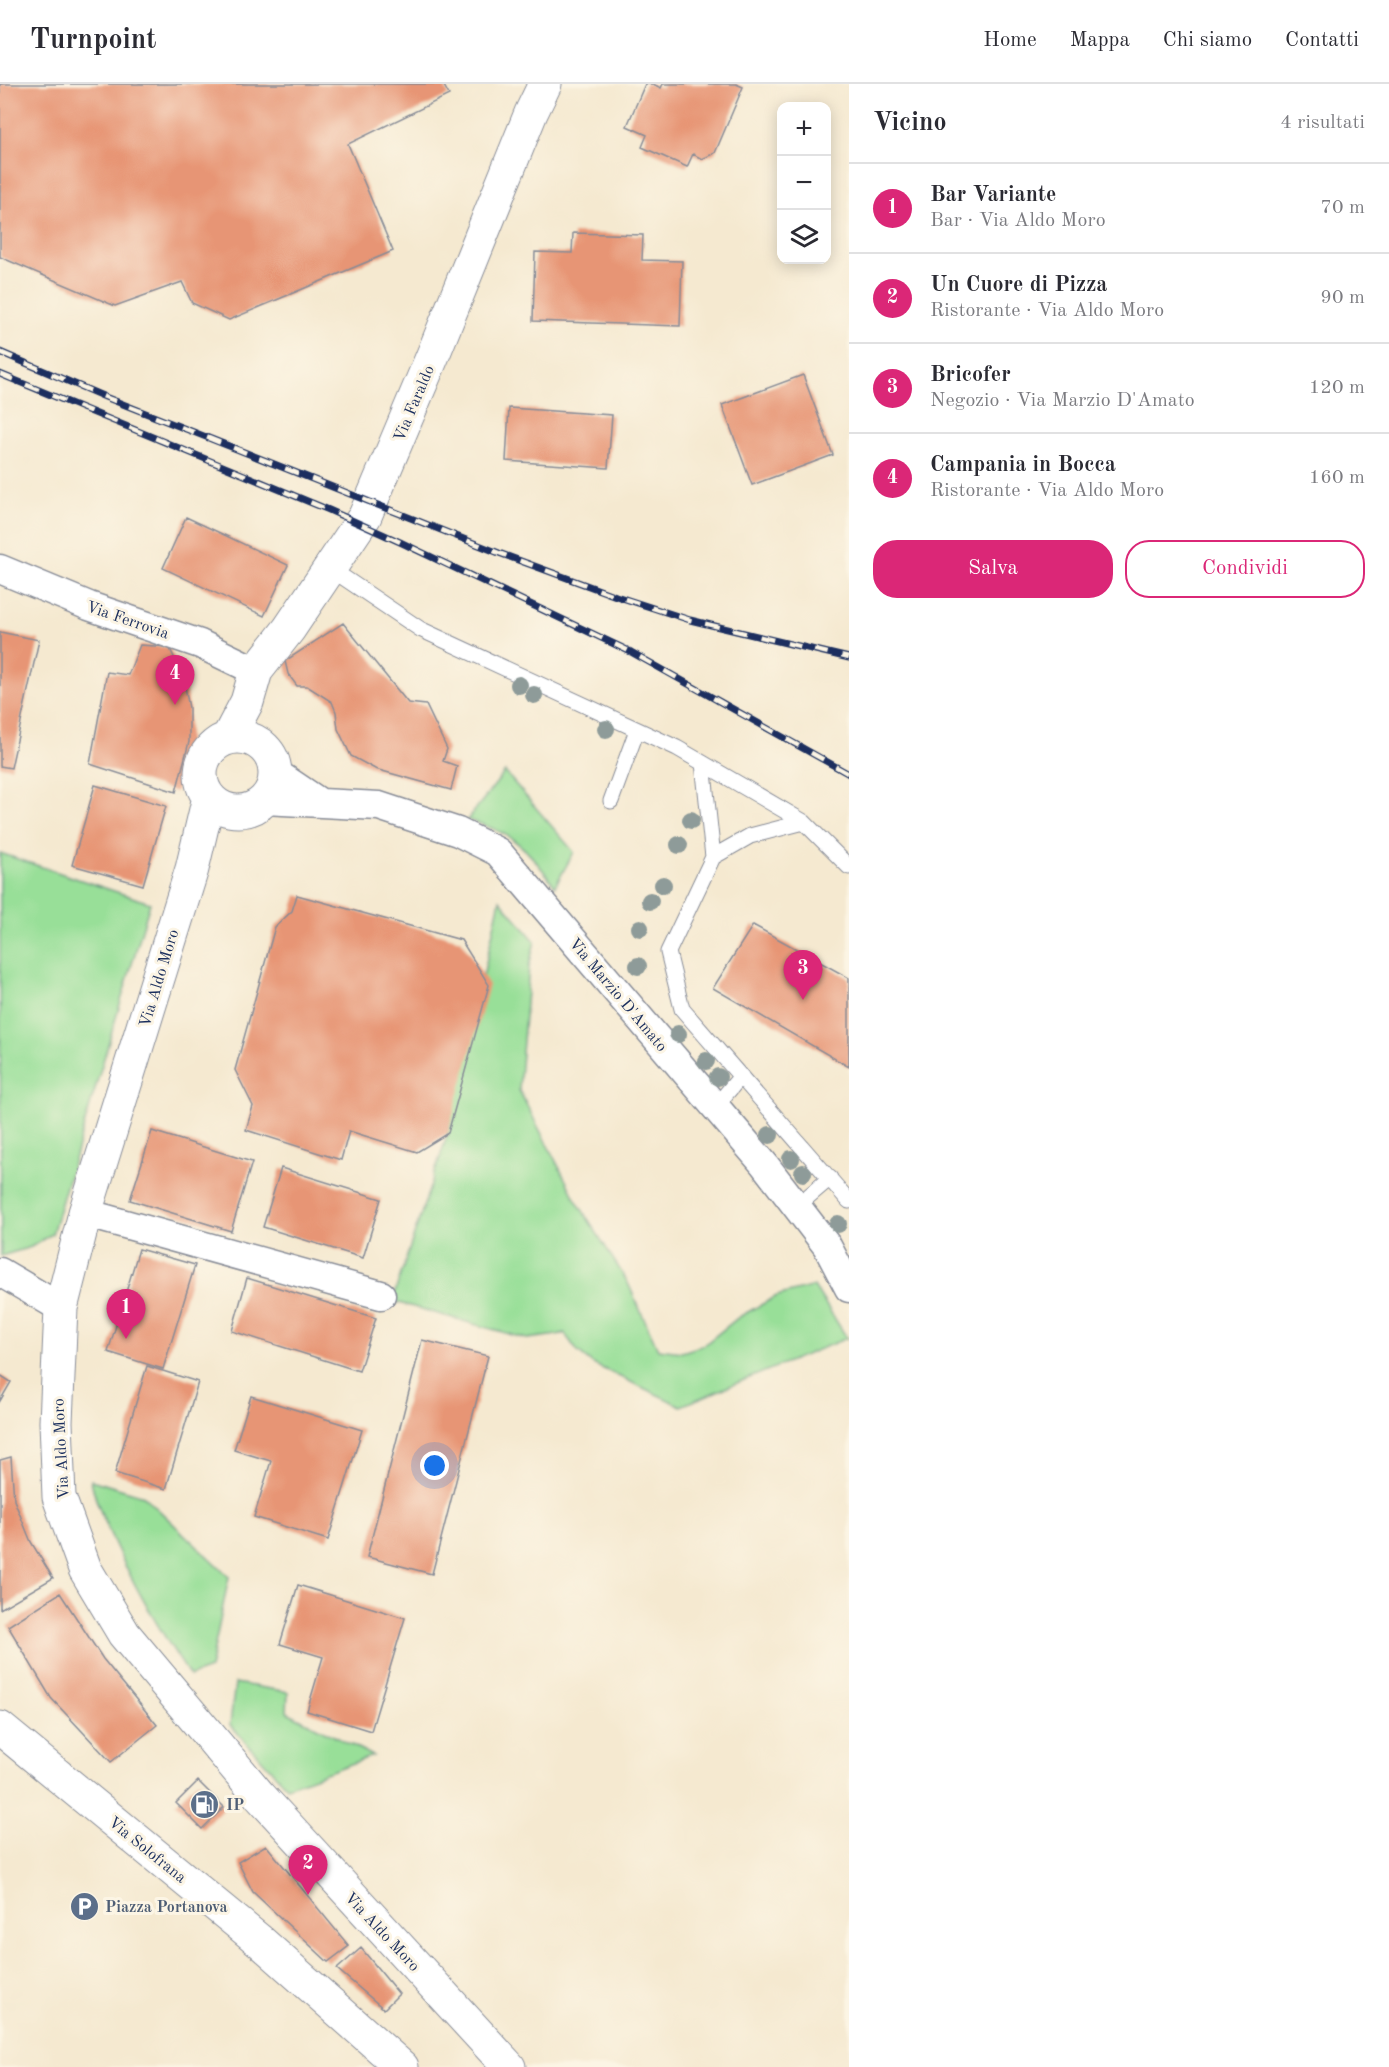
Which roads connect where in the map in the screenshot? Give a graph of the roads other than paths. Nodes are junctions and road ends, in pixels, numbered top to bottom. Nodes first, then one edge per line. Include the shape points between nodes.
1 (536, 94) edge
2 (0, 569) edge
3 (332, 569) junction
4 (256, 671) junction
5 (247, 702) junction
6 (637, 730) junction
7 (228, 738) junction
8 (260, 744) junction
9 (703, 763) junction
10 (261, 794) junction
11 (209, 797) junction
12 (611, 801) dead end
13 (804, 822) junction
14 (713, 857) junction
15 (849, 867) edge
16 (192, 869) junction
17 (741, 1076) junction
18 (715, 1107) junction
19 (830, 1178) junction
20 (849, 1201) edge
21 (796, 1206) junction
22 (85, 1213) junction
23 (0, 1272) edge
24 (849, 1287) edge
25 (381, 1295) dead end
26 (61, 1308) junction
27 (0, 1728) edge
28 (402, 2067) edge
29 (509, 2067) edge

1 - 3 street, Via Faraldo via 365,516
2 - 4 street, Via Ferrovia via 89,606 200,644
3 - 4 street, Via Faraldo
3 - 6 lane via 420,629
4 - 5 street, Via Aldo Moro
5 - 7 street, Via Aldo Moro
5 - 8 street
6 - 9 lane
6 - 12 lane
7 - 8 street via 239,736
7 - 11 street, Via Aldo Moro via 207,753 202,765 201,778
8 - 10 street via 273,762
9 - 13 lane
9 - 14 lane
10 - 11 street via 235,811 222,808
10 - 16 street, Via Aldo Moro
10 - 18 street, Via Marzio D'Amato via 379,806 458,832 498,852
11 - 16 street, Via Aldo Moro
13 - 14 lane via 750,836
13 - 15 lane
14 - 17 lane via 668,952 682,1009
16 - 22 street, Via Aldo Moro
17 - 18 lane
17 - 19 lane
18 - 21 street, Via Marzio D'Amato
19 - 20 lane
19 - 21 lane
21 - 24 street, Via Marzio D'Amato via 827,1246
22 - 25 street
22 - 26 street, Via Aldo Moro
23 - 26 street
26 - 29 street, Via Aldo Moro via 56,1422 59,1497 85,1569 124,1634 259,1795
27 - 28 street, Via Solofrana via 261,1942

